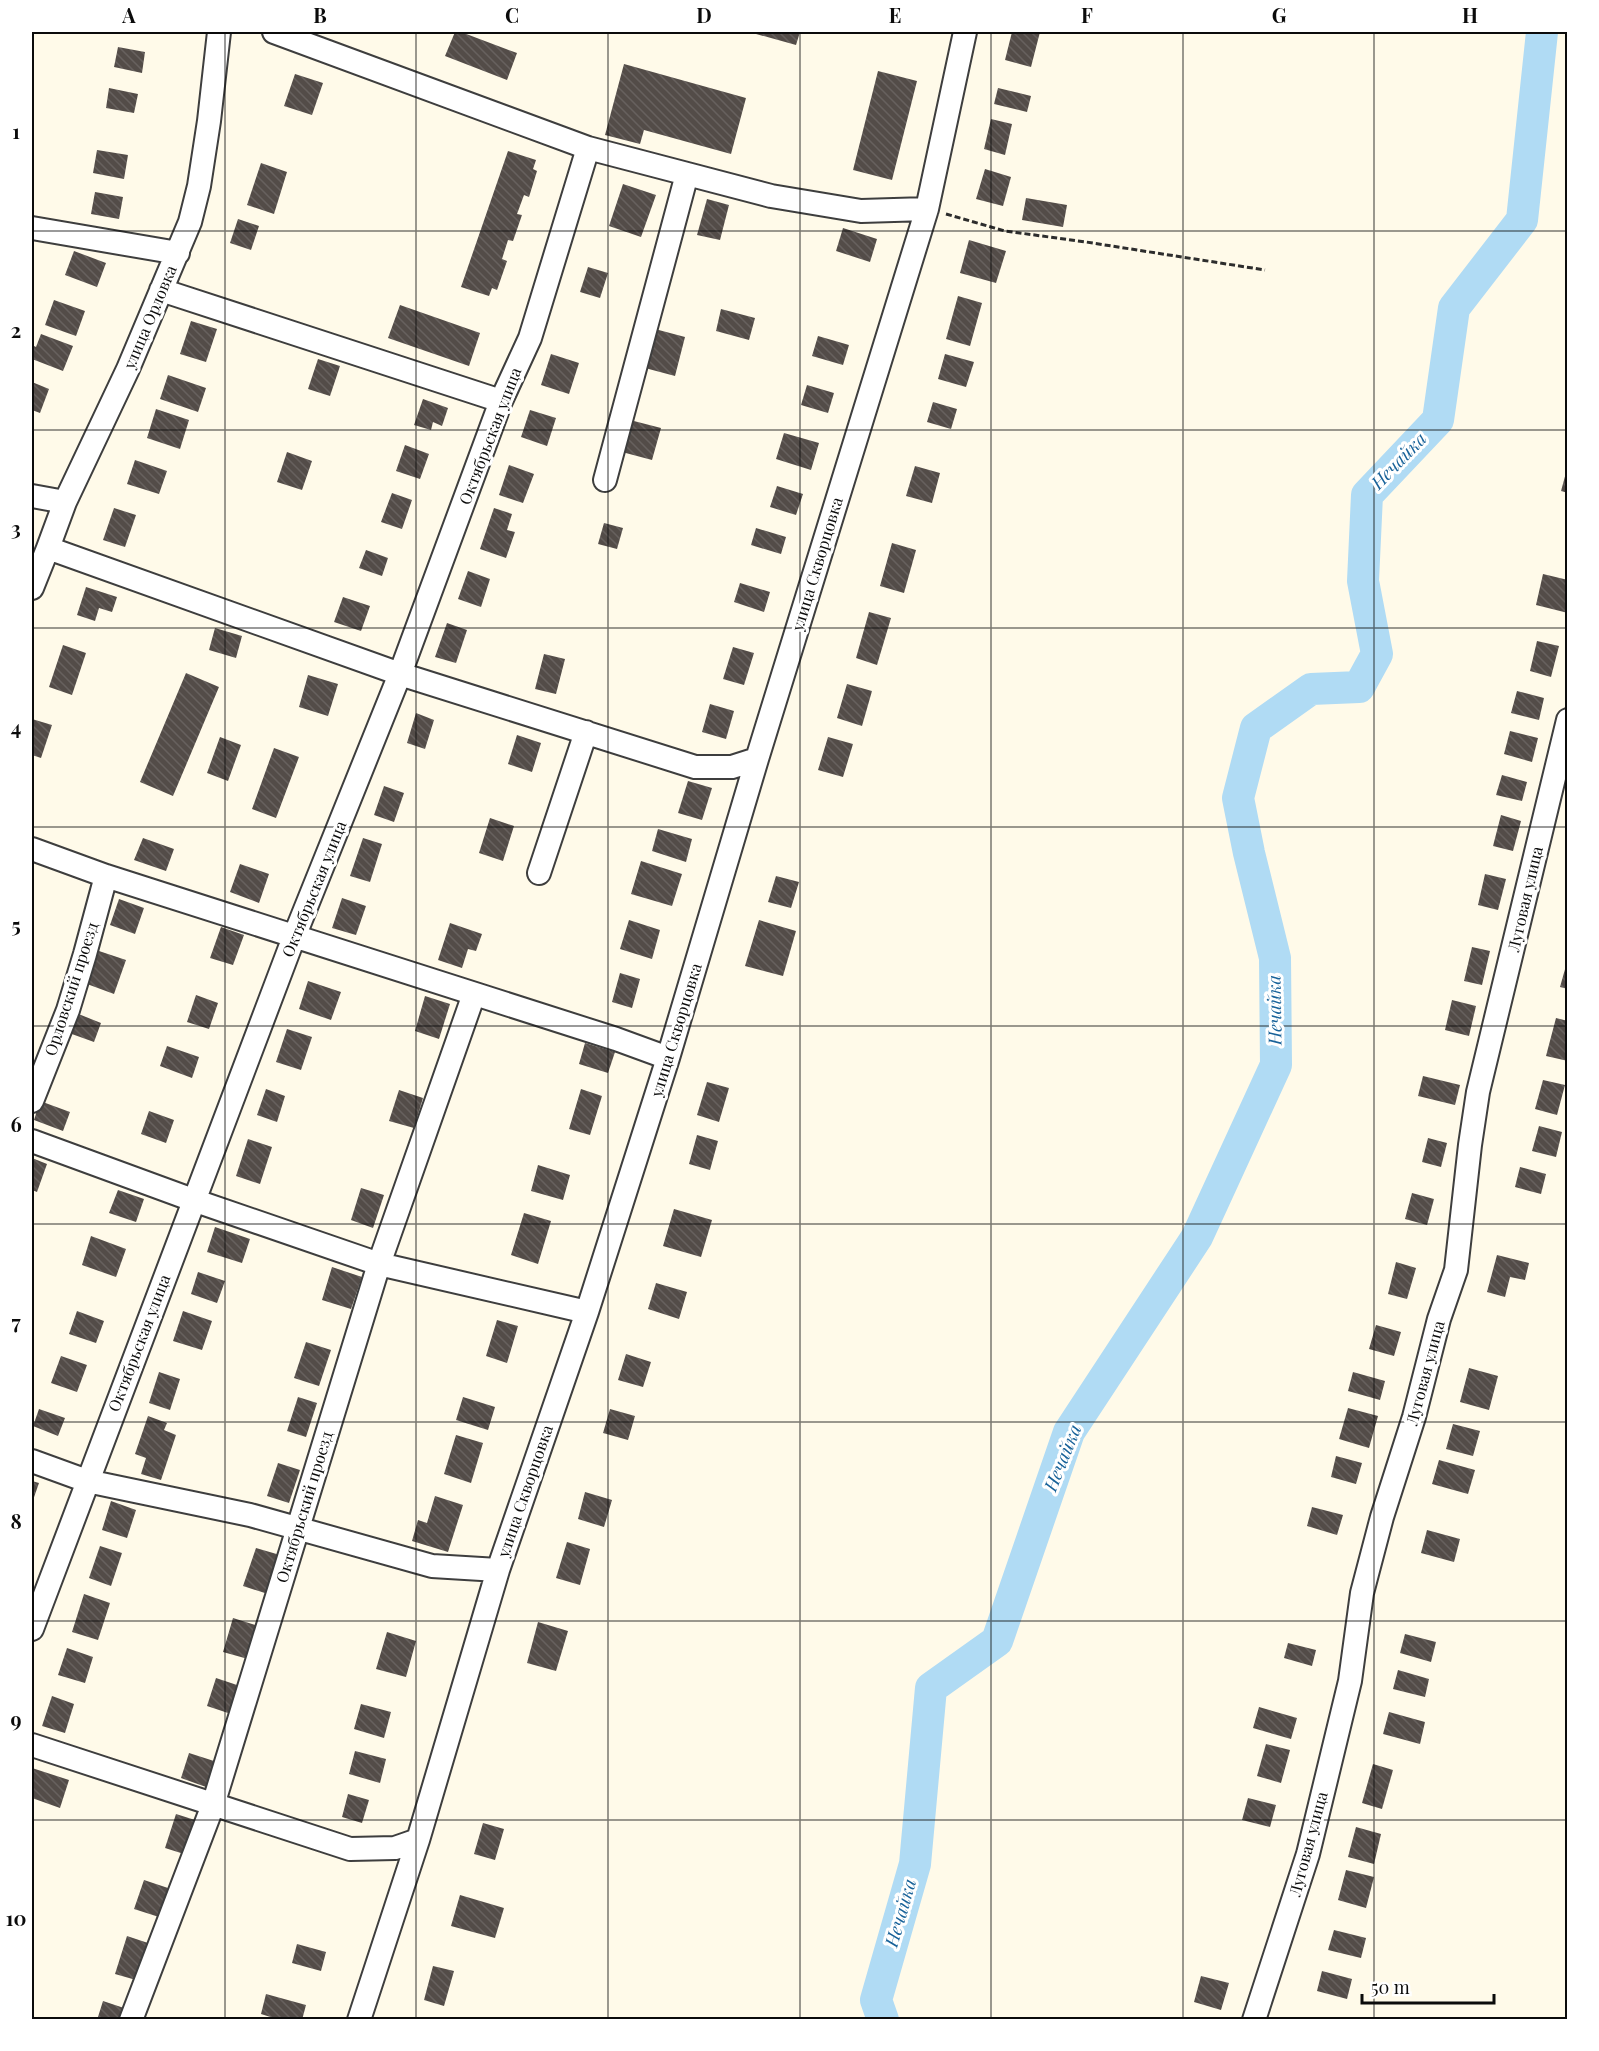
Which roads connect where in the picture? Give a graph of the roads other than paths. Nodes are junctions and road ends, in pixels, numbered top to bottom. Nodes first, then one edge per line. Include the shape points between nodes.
1 (219, 32) edge
2 (274, 32) edge
3 (965, 32) edge
4 (588, 148) junction
5 (687, 174) junction
6 (927, 209) junction
7 (32, 228) edge
8 (177, 253) junction
9 (161, 290) junction
10 (501, 401) junction
11 (605, 480) dead end
12 (32, 496) edge
13 (65, 502) junction
14 (48, 548) junction
15 (32, 588) edge
16 (400, 674) junction
17 (1568, 720) edge
18 (586, 732) junction
19 (757, 759) junction
20 (32, 849) edge
21 (538, 873) dead end
22 (106, 876) junction
23 (294, 937) junction
24 (474, 994) junction
25 (668, 1058) junction
26 (32, 1101) edge
27 (32, 1141) edge
28 (193, 1200) junction
29 (379, 1264) junction
30 (587, 1312) junction
31 (32, 1461) edge
32 (87, 1480) junction
33 (297, 1528) junction
34 (498, 1570) junction
35 (32, 1629) edge
36 (32, 1745) edge
37 (213, 1804) junction
38 (418, 1840) junction
39 (131, 2019) edge
40 (359, 2019) edge
41 (1254, 2019) edge

1 - 8 street, улица Орловка via 199,186
2 - 4 street
3 - 6 street, улица Скворцовка
4 - 5 street
4 - 10 street, Октябрьская улица via 530,338
5 - 6 street via 771,196 861,211
5 - 11 street
6 - 19 street, улица Скворцовка
7 - 8 street
8 - 9 street, улица Орловка
9 - 10 street
9 - 13 street, улица Орловка
10 - 16 street, Октябрьская улица
12 - 13 street
13 - 14 street, улица Орловка
14 - 15 street, улица Орловка
14 - 16 street
16 - 18 street
16 - 23 street, Октябрьская улица
17 - 41 street, Луговая улица via 1478,1092 1456,1270 1365,1582 1350,1682 1308,1854
18 - 19 street via 695,766 732,767
18 - 21 street
19 - 25 street, улица Скворцовка
20 - 22 street
22 - 23 street
22 - 26 street, Орловский проезд via 68,1010
23 - 24 street
23 - 28 street, Октябрьская улица
24 - 25 street
24 - 29 street, Октябрьский проезд
25 - 30 street, улица Скворцовка
27 - 28 street
28 - 29 street
28 - 32 street, Октябрьская улица
29 - 30 street
29 - 33 street, Октябрьский проезд
30 - 34 street, улица Скворцовка
31 - 32 street
32 - 33 street
32 - 35 street, Октябрьская улица
33 - 34 street via 432,1566
33 - 37 street, Октябрьский проезд
34 - 38 street, улица Скворцовка
36 - 37 street
37 - 38 street via 350,1849 395,1848
37 - 39 street, Октябрьский проезд
38 - 40 street, улица Скворцовка

